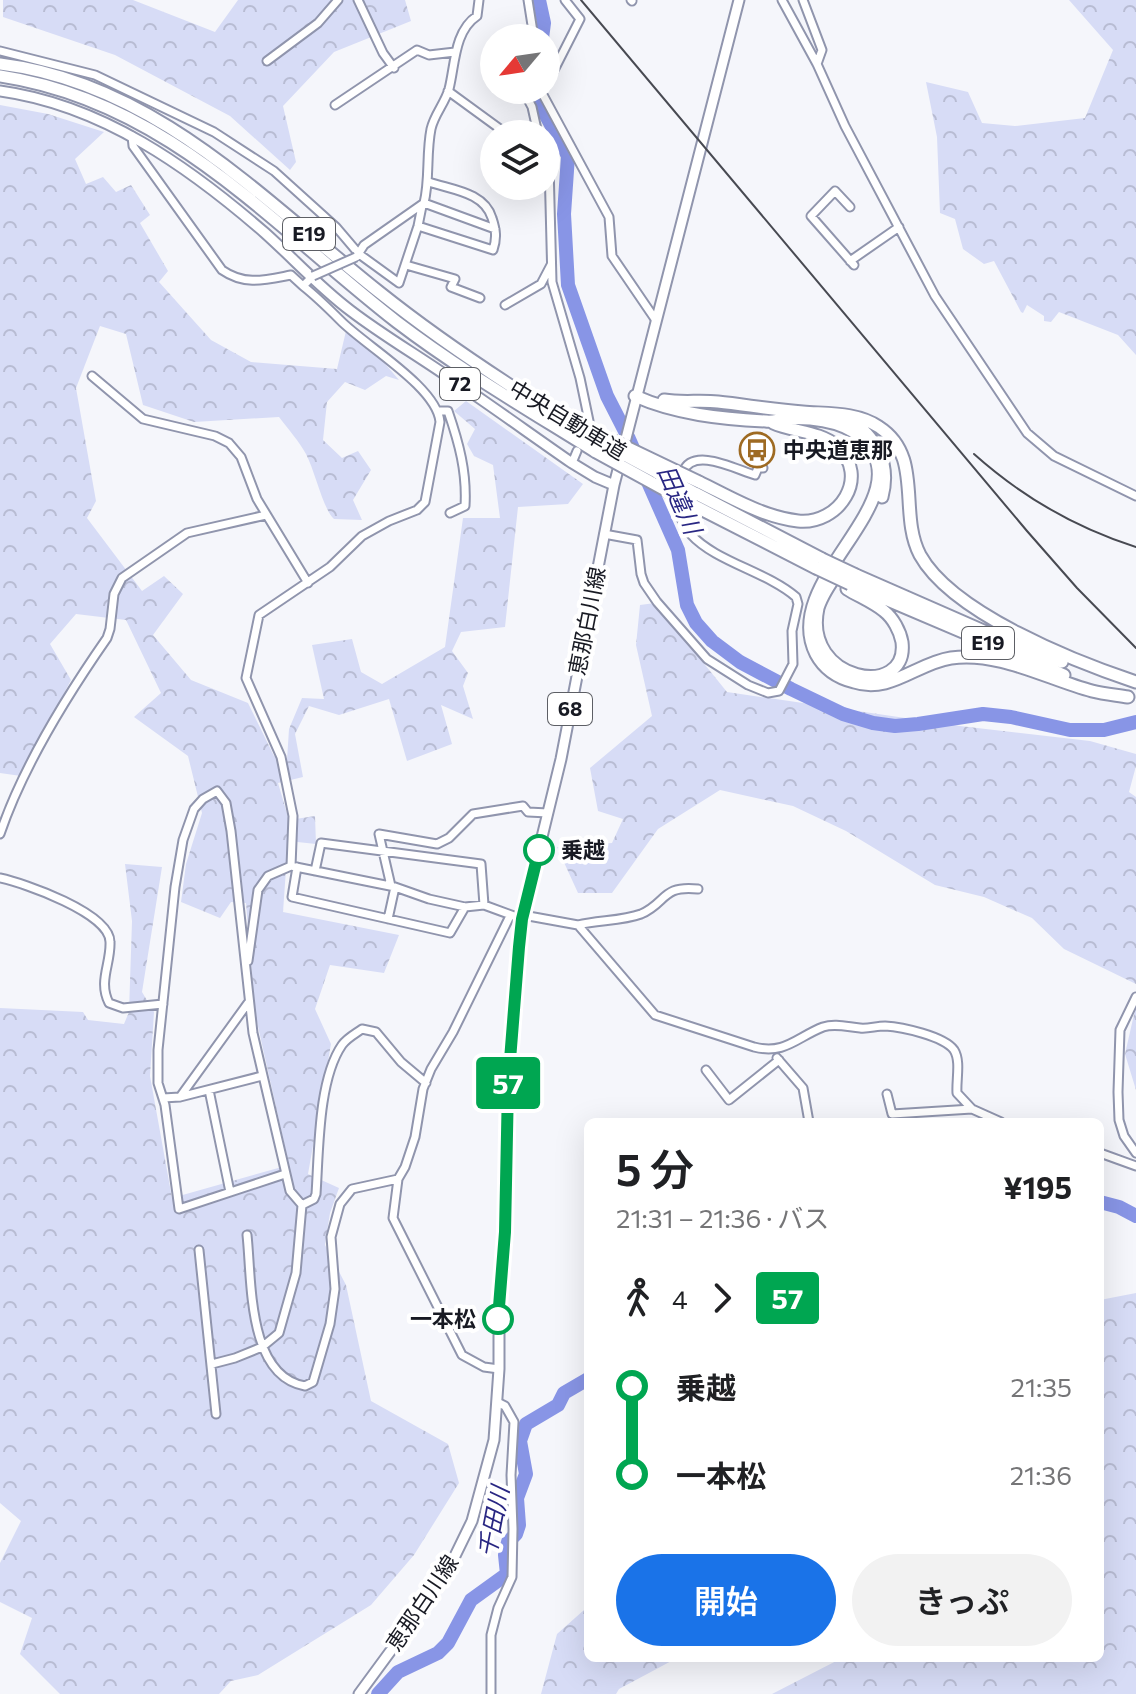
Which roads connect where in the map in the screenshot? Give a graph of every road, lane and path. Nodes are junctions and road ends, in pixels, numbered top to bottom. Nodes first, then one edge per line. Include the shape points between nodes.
1 (338, 0) edge
2 (358, 0) edge
3 (479, 0) edge
4 (528, 0) edge
5 (565, 0) edge
6 (739, 0) edge
7 (782, 0) edge
8 (803, 0) edge
9 (532, 24) edge
10 (0, 51) edge
11 (455, 52) junction
12 (560, 58) edge
13 (267, 61) dead end
14 (0, 64) edge
15 (817, 64) junction
16 (394, 68) junction
17 (0, 76) edge
18 (0, 91) edge
19 (448, 91) junction
20 (530, 104) edge
21 (534, 104) edge
22 (552, 104) edge
23 (335, 105) dead end
24 (532, 107) junction
25 (488, 120) edge
26 (535, 120) edge
27 (132, 136) junction
28 (429, 182) junction
29 (549, 200) edge
30 (423, 205) junction
31 (850, 207) dead end
32 (418, 226) junction
33 (899, 227) junction
34 (495, 229) junction
35 (358, 256) junction
36 (552, 263) junction
37 (406, 265) junction
38 (309, 280) junction
39 (480, 298) dead end
40 (505, 305) dead end
41 (655, 319) junction
42 (92, 376) dead end
43 (635, 396) junction
44 (439, 411) junction
45 (843, 415) junction
46 (589, 421) dead end
47 (769, 422) junction
48 (600, 443) junction
49 (577, 451) dead end
50 (572, 463) junction
51 (763, 468) dead end
52 (614, 485) junction
53 (694, 493) junction
54 (1136, 496) edge
55 (450, 513) dead end
56 (266, 515) junction
57 (604, 534) junction
58 (817, 567) junction
59 (308, 583) junction
60 (851, 583) junction
61 (1134, 690) edge
62 (548, 813) junction
63 (0, 834) edge
64 (382, 851) junction
65 (294, 867) junction
66 (315, 871) junction
67 (0, 878) edge
68 (393, 886) junction
69 (698, 889) dead end
70 (484, 905) junction
71 (465, 907) junction
72 (510, 916) junction
73 (522, 917) junction
74 (388, 919) junction
75 (578, 925) junction
76 (247, 967) junction
77 (1136, 997) edge
78 (248, 1003) junction
79 (163, 1004) junction
80 (769, 1051) junction
81 (779, 1060) junction
82 (706, 1070) dead end
83 (262, 1076) junction
84 (426, 1083) junction
85 (209, 1090) junction
86 (887, 1094) dead end
87 (180, 1097) junction
88 (163, 1098) junction
89 (972, 1109) junction
90 (808, 1118) edge
91 (992, 1118) edge
92 (1136, 1153) edge
93 (1104, 1154) edge
94 (1136, 1166) edge
95 (285, 1174) junction
96 (398, 1179) junction
97 (230, 1192) junction
98 (302, 1205) junction
99 (247, 1235) dead end
100 (199, 1250) dead end
101 (262, 1347) junction
102 (212, 1364) junction
103 (499, 1369) junction
104 (497, 1402) junction
105 (216, 1414) dead end
106 (359, 1694) edge
107 (491, 1694) edge

1 - 13 street via 318,23
2 - 16 street
3 - 11 street via 477,16 467,24
4 - 9 street
5 - 12 street via 580,19
6 - 41 main road, 恵那白川線 / 68
7 - 15 street
8 - 15 street via 822,50
10 - 35 street via 95,75 214,132 274,171 336,227
11 - 16 street via 429,55 417,50
11 - 19 street
14 - 48 highway, 中央自動車道 / E19 via 81,84 188,138 426,329
15 - 33 street
16 - 23 street
17 - 48 highway, 中央自動車道 / E19 via 77,95 172,142 241,191 410,331
18 - 27 main road, 72 via 63,105
19 - 25 street
19 - 28 street via 431,129
20 - 24 street
21 - 24 street
22 - 41 street via 609,217 612,256
24 - 26 street
27 - 38 main road, 72 via 231,205
27 - 38 street via 133,146 222,270 251,282 291,275
28 - 30 street
28 - 34 street via 479,198
29 - 36 street
30 - 32 street
30 - 34 street
30 - 35 street via 364,245
31 - 33 street via 835,191 811,216 852,263
32 - 34 street via 493,250
32 - 37 street
33 - 54 street via 935,296 1027,433 1054,456
35 - 37 street via 399,283
35 - 38 street, bridge
36 - 40 street via 541,284
36 - 46 street via 552,282
37 - 39 street via 455,279 451,287
38 - 44 street via 340,320 384,354
38 - 50 main road, 72
41 - 43 main road, 恵那白川線 / 68
42 - 56 street via 143,419 229,443 241,457
43 - 45 highway
43 - 47 highway via 686,412
43 - 52 main road, 恵那白川線 / 68
44 - 55 street via 448,411 465,475 465,506
44 - 59 street via 422,507 362,536
45 - 60 highway via 872,438 885,467 885,483 878,509 824,594 818,638 823,653 838,667 859,676 883,675 899,660 899,630
45 - 61 highway via 867,420 894,439 906,465 916,546 949,587 1023,636
47 - 53 highway via 822,437 842,452 850,481 837,509 814,520 787,519
47 - 61 highway via 801,420 844,427 862,438 876,464 873,504 818,588 812,609 812,645 832,673 875,686 934,662 968,657 1092,691
48 - 53 highway, 中央自動車道 / E19, bridge
48 - 53 highway, bridge
49 - 50 street
50 - 52 main road, 72
51 - 57 street via 755,475 704,459 688,463 676,507 698,543 796,597 793,664 779,691 768,693 748,685 707,659 644,583 637,540
52 - 57 main road, 恵那白川線 / 68
53 - 58 highway, 中央自動車道 / E19
53 - 58 highway, 中央自動車道 / E19 via 731,526
56 - 59 street
56 - 63 street via 187,533 122,578 107,638 46,738 8,808
57 - 62 main road, 恵那白川線 / 68
58 - 60 highway, 中央自動車道 / E19, bridge
59 - 65 street via 263,609 246,675 281,757 293,816
60 - 61 highway, 中央自動車道 / E19 via 1048,669
62 - 64 street via 528,812 523,806 473,814 437,844 379,834
62 - 73 main road, 恵那白川線 / 68
64 - 66 street via 321,843
64 - 68 street
64 - 70 street via 481,864
65 - 66 street
65 - 74 street via 292,897
65 - 76 street via 268,876 258,890
66 - 68 street
67 - 79 street via 50,894 109,932 103,992 109,1003 123,1008
68 - 71 street
68 - 74 street
69 - 75 street via 668,892 641,914
70 - 71 street
70 - 72 street
71 - 74 street via 450,933
72 - 73 street
72 - 84 street
73 - 75 street
73 - 103 main road, 恵那白川線 / 68 via 508,1085
75 - 80 street via 655,1015
76 - 78 street
76 - 79 street via 231,831 226,803 217,791 194,809 183,840
77 - 92 street via 1120,1030 1118,1061 1119,1120
78 - 83 street
78 - 87 street
79 - 88 street via 156,1066
80 - 81 street
80 - 89 street via 828,1026 884,1026 926,1034 954,1051 957,1093
81 - 82 street via 729,1100
81 - 90 street via 803,1088
83 - 85 street
83 - 95 street
84 - 96 street via 415,1137
84 - 98 street via 376,1032 362,1029 347,1039 327,1083 316,1194
85 - 87 street
85 - 97 street
86 - 89 street via 892,1114
87 - 88 street
88 - 97 street via 179,1209
89 - 91 street
93 - 94 street
95 - 97 street
95 - 98 street
96 - 101 street via 352,1189 340,1204 331,1237 335,1289 330,1324 313,1382 305,1386 288,1380
96 - 103 street via 393,1218 462,1355
98 - 101 street via 289,1303 279,1333
99 - 101 street
100 - 102 street
101 - 102 street
102 - 105 street
103 - 104 main road, 恵那白川線 / 68
104 - 106 main road, 恵那白川線 / 68 via 492,1450 466,1535 442,1580
104 - 107 street via 514,1422 513,1543 512,1577 491,1635

